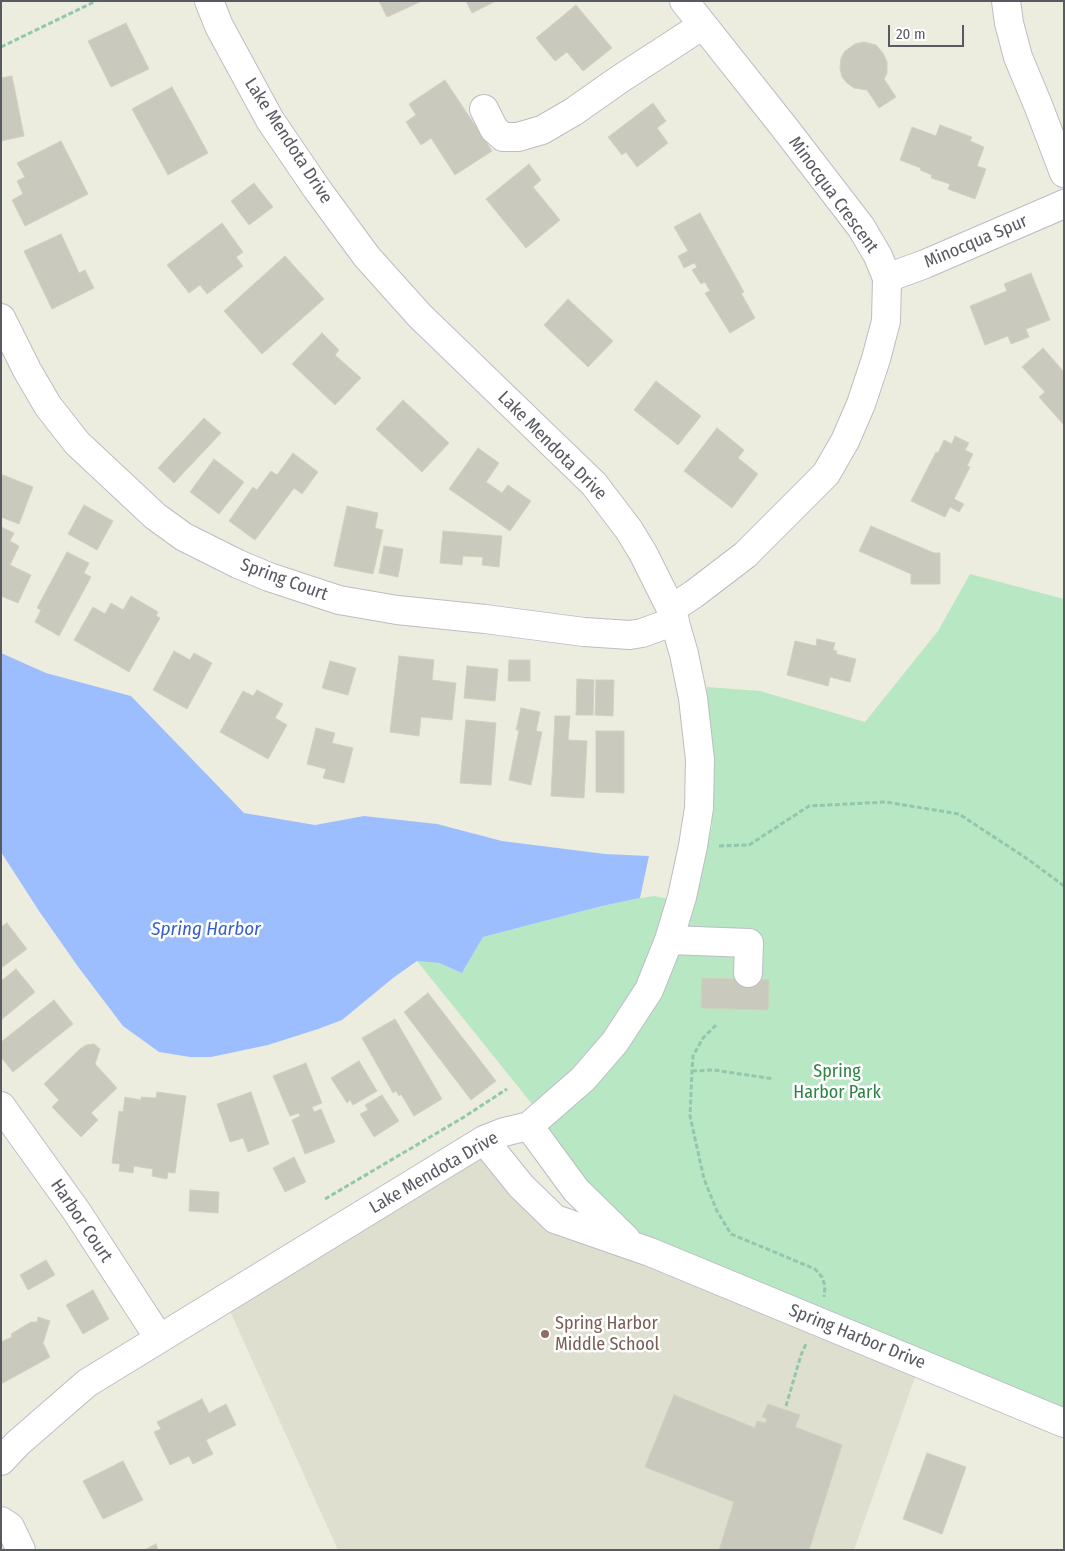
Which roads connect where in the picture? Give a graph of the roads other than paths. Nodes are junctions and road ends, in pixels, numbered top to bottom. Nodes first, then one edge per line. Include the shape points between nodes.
1 (209, 1) edge
2 (684, 1) edge
3 (1006, 1) edge
4 (703, 25) junction
5 (484, 109) dead end
6 (1064, 173) edge
7 (1064, 204) edge
8 (888, 278) junction
9 (1, 318) edge
10 (673, 615) junction
11 (669, 940) junction
12 (748, 973) dead end
13 (1, 1106) edge
14 (529, 1126) junction
15 (484, 1140) junction
16 (650, 1252) junction
17 (159, 1338) junction
18 (1064, 1423) edge
19 (1, 1461) edge
20 (1, 1521) edge
21 (21, 1550) edge

1 - 10 street, Lake Mendota Drive via 219,26 270,120 367,257 420,316 594,484 643,553
2 - 4 street, Minocqua Crescent
3 - 6 street via 1018,57
4 - 5 street via 542,130 518,137 503,137 494,129
4 - 8 street, Minocqua Crescent via 861,227
7 - 8 street, Minocqua Spur
8 - 10 street, Minocqua Crescent via 886,321 876,360 861,404 826,474 745,555 694,594
9 - 10 street, Spring Court via 48,406 78,443 155,516 184,537 238,564 339,600 584,632 642,633
10 - 11 street, Lake Mendota Drive via 693,698 700,760 699,808 693,846
11 - 12 street via 749,943
11 - 14 street, Lake Mendota Drive via 649,990 614,1042 583,1079
13 - 17 street, Harbor Court via 77,1212
14 - 15 street, Lake Mendota Drive
14 - 16 street, Spring Harbor Drive via 576,1190 622,1237
15 - 16 street, Spring Harbor Drive via 521,1186 555,1219
15 - 17 street, Lake Mendota Drive
16 - 18 street, Spring Harbor Drive
17 - 19 street, Lake Mendota Drive via 87,1383
20 - 21 street via 10,1527

